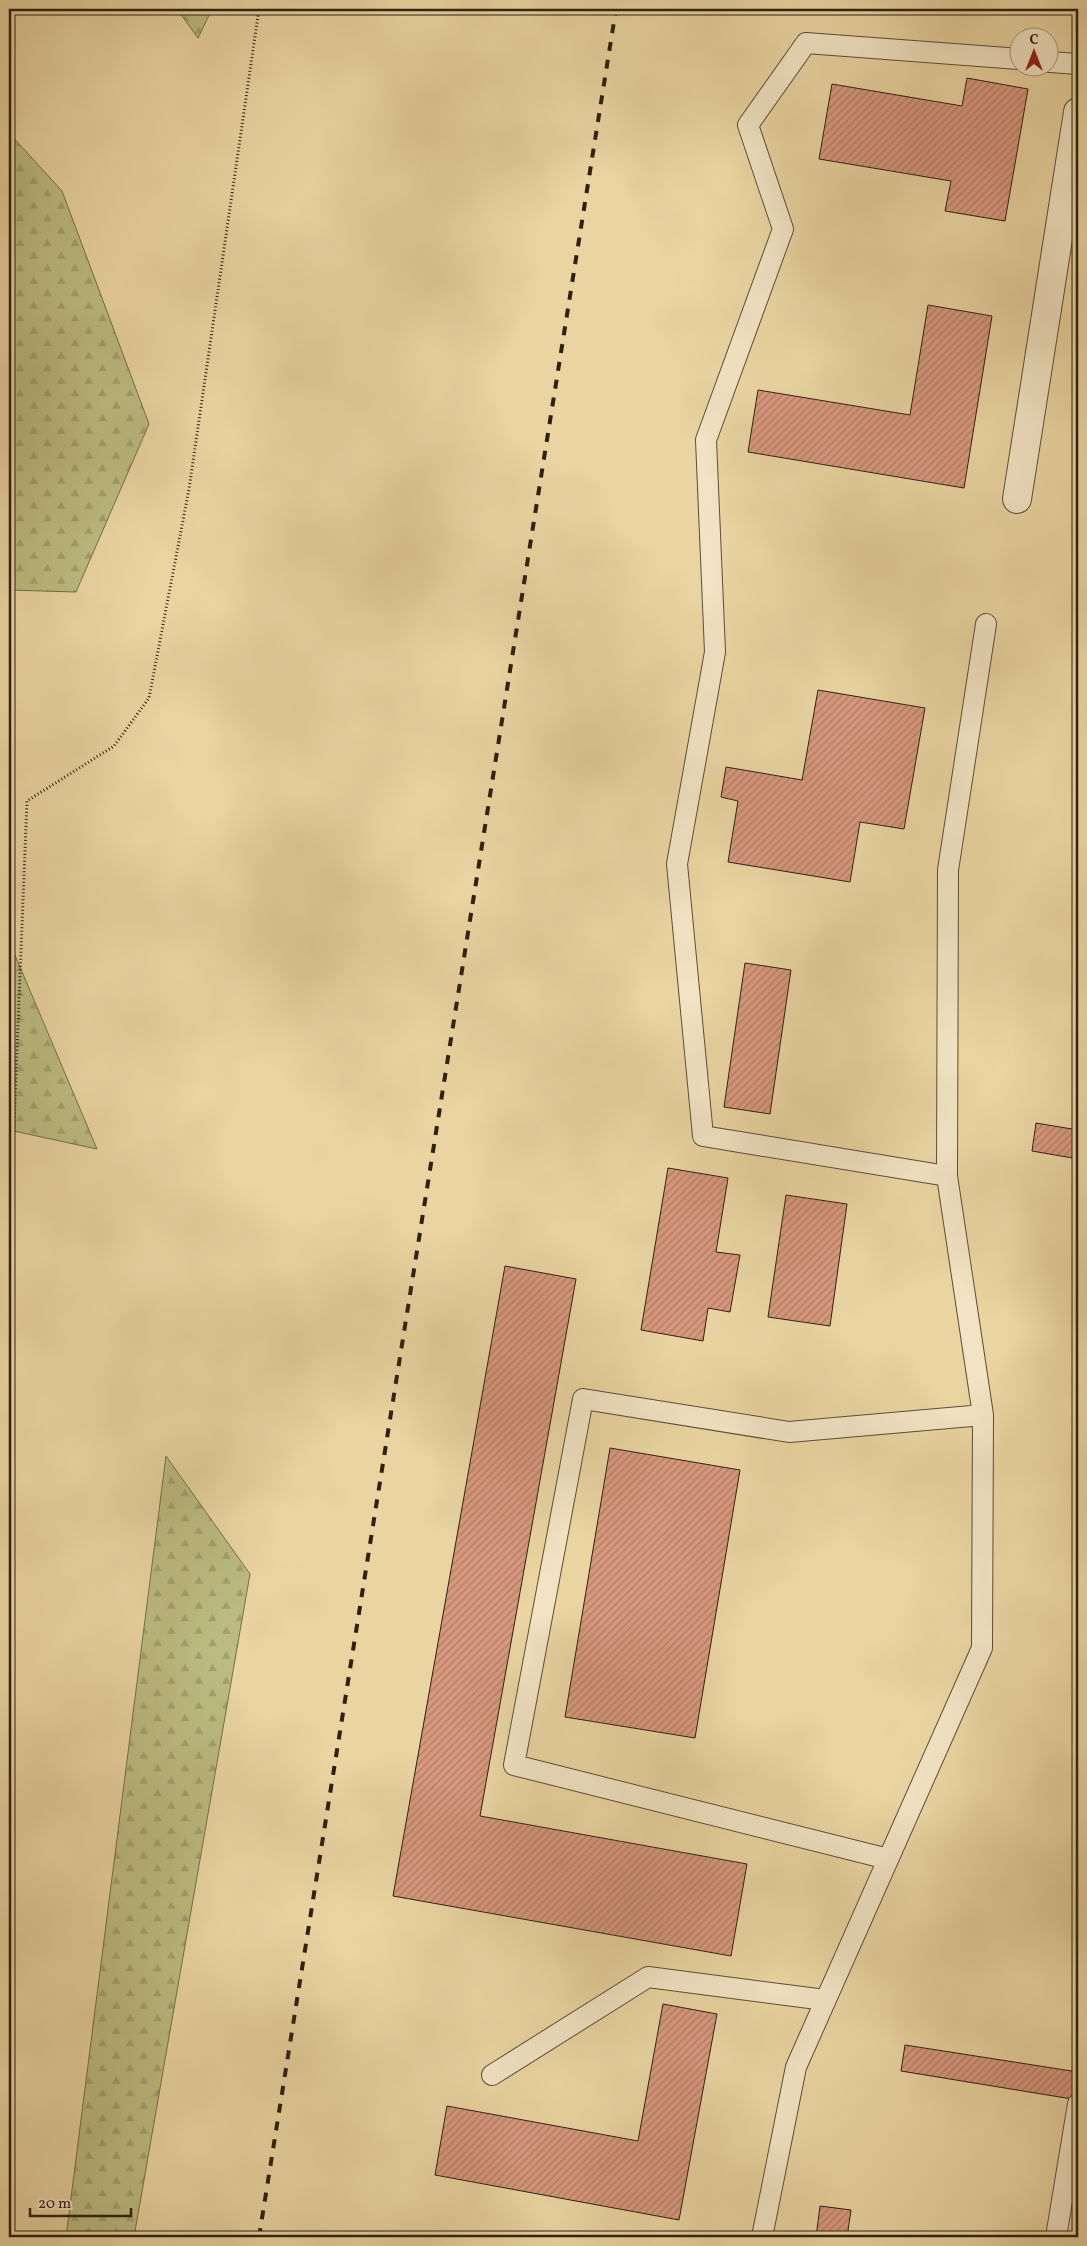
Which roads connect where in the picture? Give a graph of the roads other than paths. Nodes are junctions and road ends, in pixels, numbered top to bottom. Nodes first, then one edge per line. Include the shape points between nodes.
1 (1010, 58) edge
2 (1060, 63) edge
3 (1078, 64) edge
4 (1078, 112) edge
5 (1017, 499) dead end
6 (986, 624) dead end
7 (947, 1176) junction
8 (983, 1415) junction
9 (888, 1859) junction
10 (825, 2000) junction
11 (492, 2075) dead end
12 (1078, 2104) edge
13 (762, 2237) edge
14 (1056, 2237) edge

1 - 7 lane via 806,43 748,125 783,229 706,440 715,652 677,864 703,1136
2 - 3 lane
4 - 5 street
6 - 7 lane via 948,870
7 - 8 lane
8 - 9 lane via 982,1648
8 - 9 lane via 789,1432 583,1400 514,1765
9 - 10 lane
10 - 11 lane via 648,1977
10 - 13 lane via 796,2067
12 - 14 lane

